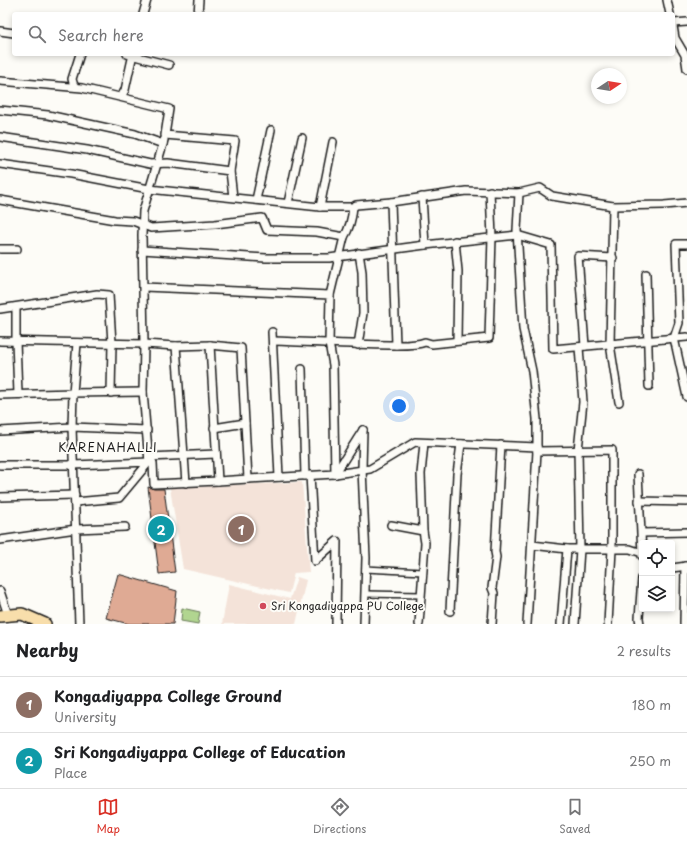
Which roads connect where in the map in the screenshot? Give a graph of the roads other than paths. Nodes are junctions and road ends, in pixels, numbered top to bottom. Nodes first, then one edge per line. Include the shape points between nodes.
1 (147, 0) edge
2 (199, 0) edge
3 (667, 0) edge
4 (144, 12) edge
5 (198, 12) edge
6 (670, 12) edge
7 (687, 22) edge
8 (675, 25) edge
9 (0, 31) edge
10 (12, 33) edge
11 (675, 38) edge
12 (79, 56) edge
13 (131, 56) edge
14 (138, 56) edge
15 (169, 65) dead end
16 (687, 68) edge
17 (0, 81) edge
18 (76, 87) junction
19 (121, 97) junction
20 (0, 110) edge
21 (271, 130) dead end
22 (164, 135) junction
23 (0, 137) edge
24 (302, 138) dead end
25 (333, 142) dead end
26 (164, 144) junction
27 (158, 163) junction
28 (0, 164) edge
29 (230, 171) junction
30 (150, 189) junction
31 (490, 191) junction
32 (519, 193) junction
33 (233, 197) junction
34 (422, 197) junction
35 (0, 200) edge
36 (256, 200) junction
37 (391, 202) junction
38 (288, 203) junction
39 (687, 203) edge
40 (614, 206) junction
41 (320, 207) junction
42 (353, 207) junction
43 (143, 225) junction
44 (517, 235) junction
45 (344, 237) junction
46 (492, 237) junction
47 (455, 241) junction
48 (687, 244) edge
49 (425, 245) junction
50 (0, 249) edge
51 (17, 249) dead end
52 (393, 249) junction
53 (142, 250) junction
54 (359, 253) junction
55 (339, 256) junction
56 (613, 258) junction
57 (646, 274) dead end
58 (144, 287) junction
59 (330, 295) junction
60 (16, 307) junction
61 (0, 309) edge
62 (272, 332) dead end
63 (687, 336) edge
64 (674, 338) junction
65 (647, 340) junction
66 (0, 341) edge
67 (16, 341) junction
68 (273, 341) junction
69 (457, 341) junction
70 (77, 342) junction
71 (112, 343) junction
72 (329, 343) junction
73 (144, 344) junction
74 (610, 344) junction
75 (210, 345) junction
76 (358, 345) junction
77 (396, 345) junction
78 (176, 346) junction
79 (582, 347) junction
80 (302, 369) dead end
81 (649, 386) dead end
82 (143, 392) junction
83 (73, 393) junction
84 (111, 393) junction
85 (18, 394) junction
86 (0, 395) edge
87 (687, 397) edge
88 (619, 402) dead end
89 (245, 423) junction
90 (72, 427) junction
91 (214, 428) junction
92 (147, 430) junction
93 (0, 431) edge
94 (424, 443) junction
95 (461, 444) junction
96 (501, 445) junction
97 (537, 449) junction
98 (578, 450) junction
99 (216, 454) junction
100 (184, 455) junction
101 (149, 460) junction
102 (0, 465) edge
103 (74, 465) junction
104 (362, 470) junction
105 (335, 474) junction
106 (638, 474) dead end
107 (308, 476) junction
108 (279, 477) junction
109 (248, 479) junction
110 (218, 481) junction
111 (186, 483) junction
112 (0, 497) edge
113 (75, 498) junction
114 (639, 502) junction
115 (687, 502) edge
116 (392, 525) dead end
117 (125, 527) dead end
118 (76, 529) junction
119 (423, 531) junction
120 (687, 532) edge
121 (642, 533) junction
122 (0, 540) edge
123 (642, 540) edge
124 (532, 546) junction
125 (566, 549) junction
126 (580, 549) junction
127 (612, 549) junction
128 (639, 552) edge
129 (686, 566) edge
130 (675, 568) edge
131 (365, 569) junction
132 (423, 572) junction
133 (0, 591) edge
134 (364, 594) junction
135 (421, 595) junction
136 (450, 611) dead end
137 (639, 612) edge
138 (686, 613) edge
139 (4, 616) edge
140 (44, 624) edge
141 (79, 624) edge
142 (336, 624) edge
143 (364, 624) edge
144 (419, 624) edge
145 (492, 624) edge
146 (527, 624) edge
147 (561, 624) edge
148 (575, 624) edge
149 (608, 624) edge
150 (640, 624) edge
151 (684, 624) edge

1 - 4 street
2 - 5 street
3 - 6 street
7 - 8 street
9 - 10 street
11 - 16 street via 685,54
12 - 18 street via 72,79
13 - 19 street
14 - 15 street
17 - 18 street
18 - 19 street
19 - 22 street via 169,109
20 - 26 street via 48,115 135,134
21 - 36 street
22 - 26 street
22 - 29 street via 235,141
23 - 27 street via 87,150 150,164
24 - 38 street
25 - 41 street
26 - 27 street
27 - 29 street
27 - 30 street
28 - 30 street
29 - 33 street
30 - 33 street
30 - 43 street via 143,211
31 - 32 street
31 - 34 street via 466,191
31 - 46 street
32 - 40 street via 540,188 552,196
32 - 44 street
33 - 36 street
34 - 37 street
34 - 49 street
35 - 43 street via 133,221
36 - 38 street
37 - 42 street
37 - 52 street
38 - 41 street
39 - 40 street
40 - 56 street
41 - 42 street
42 - 45 street via 348,231
43 - 45 street via 151,228 262,218 267,230 315,232
43 - 53 street
44 - 46 street
44 - 79 street via 551,245 553,349
44 - 97 street via 524,329 537,419
45 - 55 street
46 - 47 street
46 - 69 street via 489,338
47 - 49 street
47 - 69 street via 458,271
48 - 64 street via 676,244 679,323
49 - 52 street
50 - 51 street
52 - 54 street
52 - 77 street
53 - 55 street via 266,258
53 - 58 street
54 - 55 street
54 - 76 street via 363,313
55 - 59 street
56 - 74 street
56 - 79 street via 578,256
57 - 65 street
58 - 59 street
58 - 73 street
59 - 72 street
60 - 61 street
60 - 67 street
60 - 71 street via 98,294 109,295
62 - 68 street
63 - 64 street
64 - 65 street
64 - 87 street
65 - 74 street
65 - 81 street
66 - 67 street
67 - 70 street
67 - 85 street
68 - 72 street
68 - 108 street
69 - 77 street
70 - 71 street
70 - 83 street
71 - 73 street
71 - 84 street
72 - 76 street
72 - 105 street via 333,365
73 - 78 street
73 - 82 street
74 - 79 street
74 - 88 street
75 - 78 street
75 - 89 street via 241,348
75 - 91 street
76 - 77 street
78 - 100 street
79 - 98 street via 583,402
80 - 107 street
82 - 84 street
82 - 92 street
83 - 84 street
83 - 85 street
83 - 90 street
85 - 86 street
89 - 91 street
89 - 109 street
90 - 92 street
90 - 93 street
90 - 103 street
91 - 99 street
92 - 101 street
94 - 95 street
94 - 104 street via 415,442 370,469
94 - 119 street via 421,474
95 - 96 street
95 - 136 street via 457,474
96 - 97 street
96 - 145 street
97 - 98 street
97 - 124 street
98 - 126 street
98 - 127 street via 612,450
99 - 100 street
99 - 110 street
100 - 101 street
100 - 111 street
101 - 103 street
101 - 111 street via 153,463 154,484
101 - 113 street via 119,498
102 - 103 street
103 - 113 street
104 - 105 street
104 - 105 street via 363,430
104 - 131 street
105 - 107 street
106 - 114 street
107 - 108 street
107 - 142 street via 315,561 337,541
108 - 109 street
109 - 110 street
110 - 111 street
112 - 113 street
113 - 118 street
114 - 115 street
114 - 121 street
116 - 119 street
117 - 118 street
118 - 122 street
118 - 141 street
119 - 132 street
120 - 121 street
121 - 123 street
124 - 125 street
124 - 146 street
125 - 126 street
125 - 147 street
126 - 127 street
126 - 148 street
127 - 128 street
127 - 149 street
129 - 130 street
129 - 138 street
131 - 132 street
131 - 134 street
132 - 135 street
133 - 139 street
134 - 135 street
134 - 143 street
135 - 144 street
137 - 150 street
138 - 151 street
139 - 140 main road via 22,614

